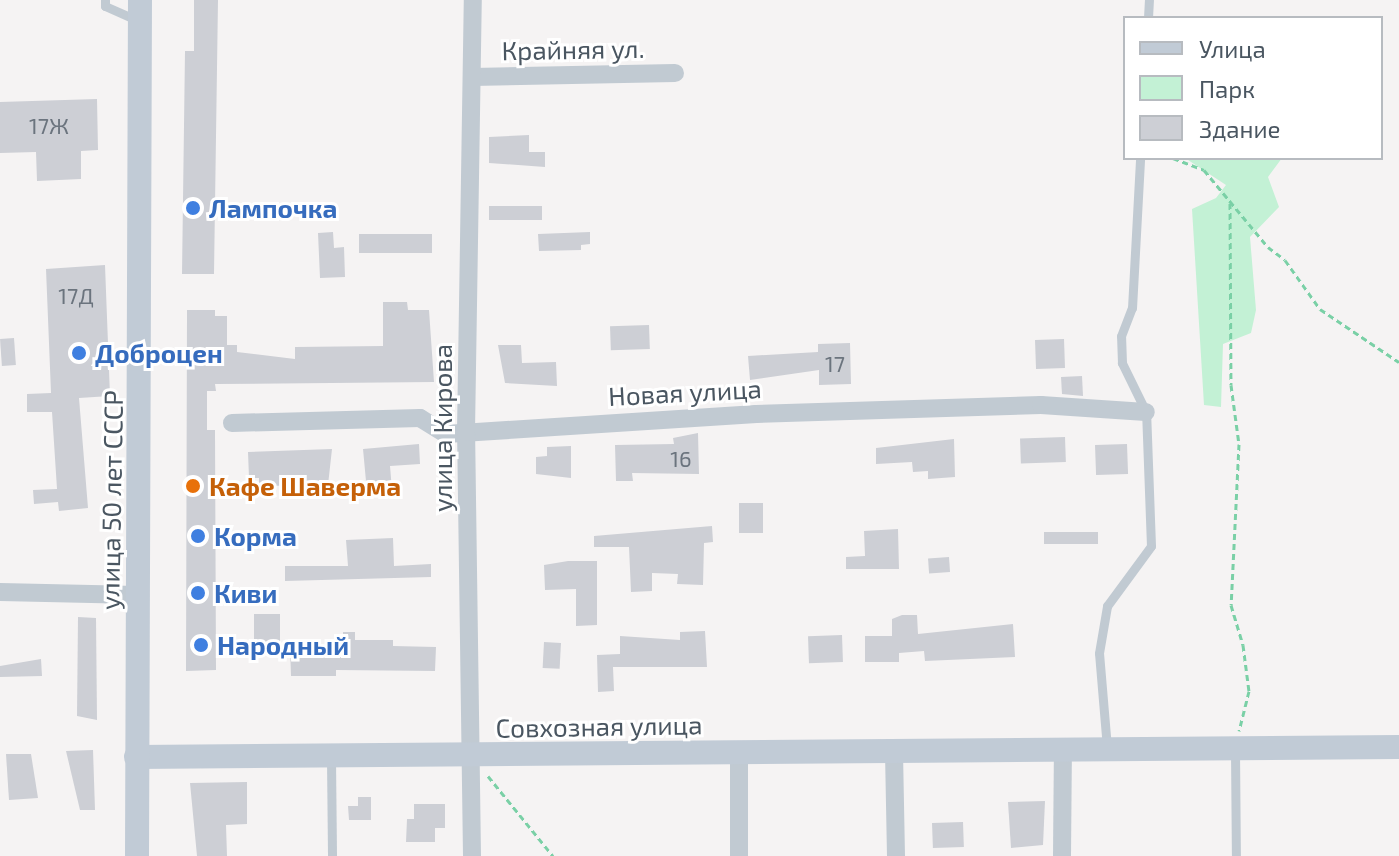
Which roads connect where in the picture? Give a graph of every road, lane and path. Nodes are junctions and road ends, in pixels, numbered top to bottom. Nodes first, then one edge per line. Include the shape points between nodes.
1 (105, 0) edge
2 (473, 0) edge
3 (140, 11) edge
4 (675, 73) dead end
5 (472, 77) junction
6 (1140, 160) edge
7 (1178, 160) edge
8 (1230, 203) junction
9 (1399, 362) edge
10 (1146, 412) junction
11 (232, 423) dead end
12 (466, 432) junction
13 (0, 592) edge
14 (137, 595) junction
15 (1399, 747) edge
16 (1063, 748) junction
17 (1107, 748) junction
18 (1235, 748) junction
19 (739, 752) junction
20 (894, 752) junction
21 (331, 755) junction
22 (136, 757) junction
23 (474, 763) junction
24 (137, 856) edge
25 (332, 856) edge
26 (472, 856) edge
27 (553, 856) edge
28 (739, 856) edge
29 (896, 856) edge
30 (1062, 856) edge
31 (1236, 856) edge

1 - 3 lane via 105,6
2 - 5 street, улица Кирова
3 - 14 main road, улица 50 лет СССР
4 - 5 street, Крайняя ул.
5 - 12 street, улица Кирова
6 - 10 lane via 1132,308 1121,336 1122,363
7 - 8 path via 1204,170
8 - 9 path via 1285,260 1320,309
8 - 18 path via 1231,385 1239,444 1231,605 1249,691
10 - 12 street, Новая улица via 1025,406 756,414
10 - 17 lane via 1151,546 1107,606 1099,653
11 - 12 street, Новая улица via 420,418 446,434
12 - 23 street, улица Кирова
13 - 14 street
14 - 22 main road, улица 50 лет СССР
15 - 18 main road, Совхозная улица
16 - 17 main road, Совхозная улица
16 - 20 main road, Совхозная улица
16 - 30 street
17 - 18 main road, Совхозная улица
18 - 31 lane
19 - 20 main road, Совхозная улица
19 - 23 main road, Совхозная улица
19 - 28 street
20 - 29 street
21 - 22 main road, Совхозная улица
21 - 23 main road, Совхозная улица
21 - 25 lane
22 - 24 main road, улица 50 лет СССР
23 - 26 street, улица Кирова
23 - 27 path via 493,778

